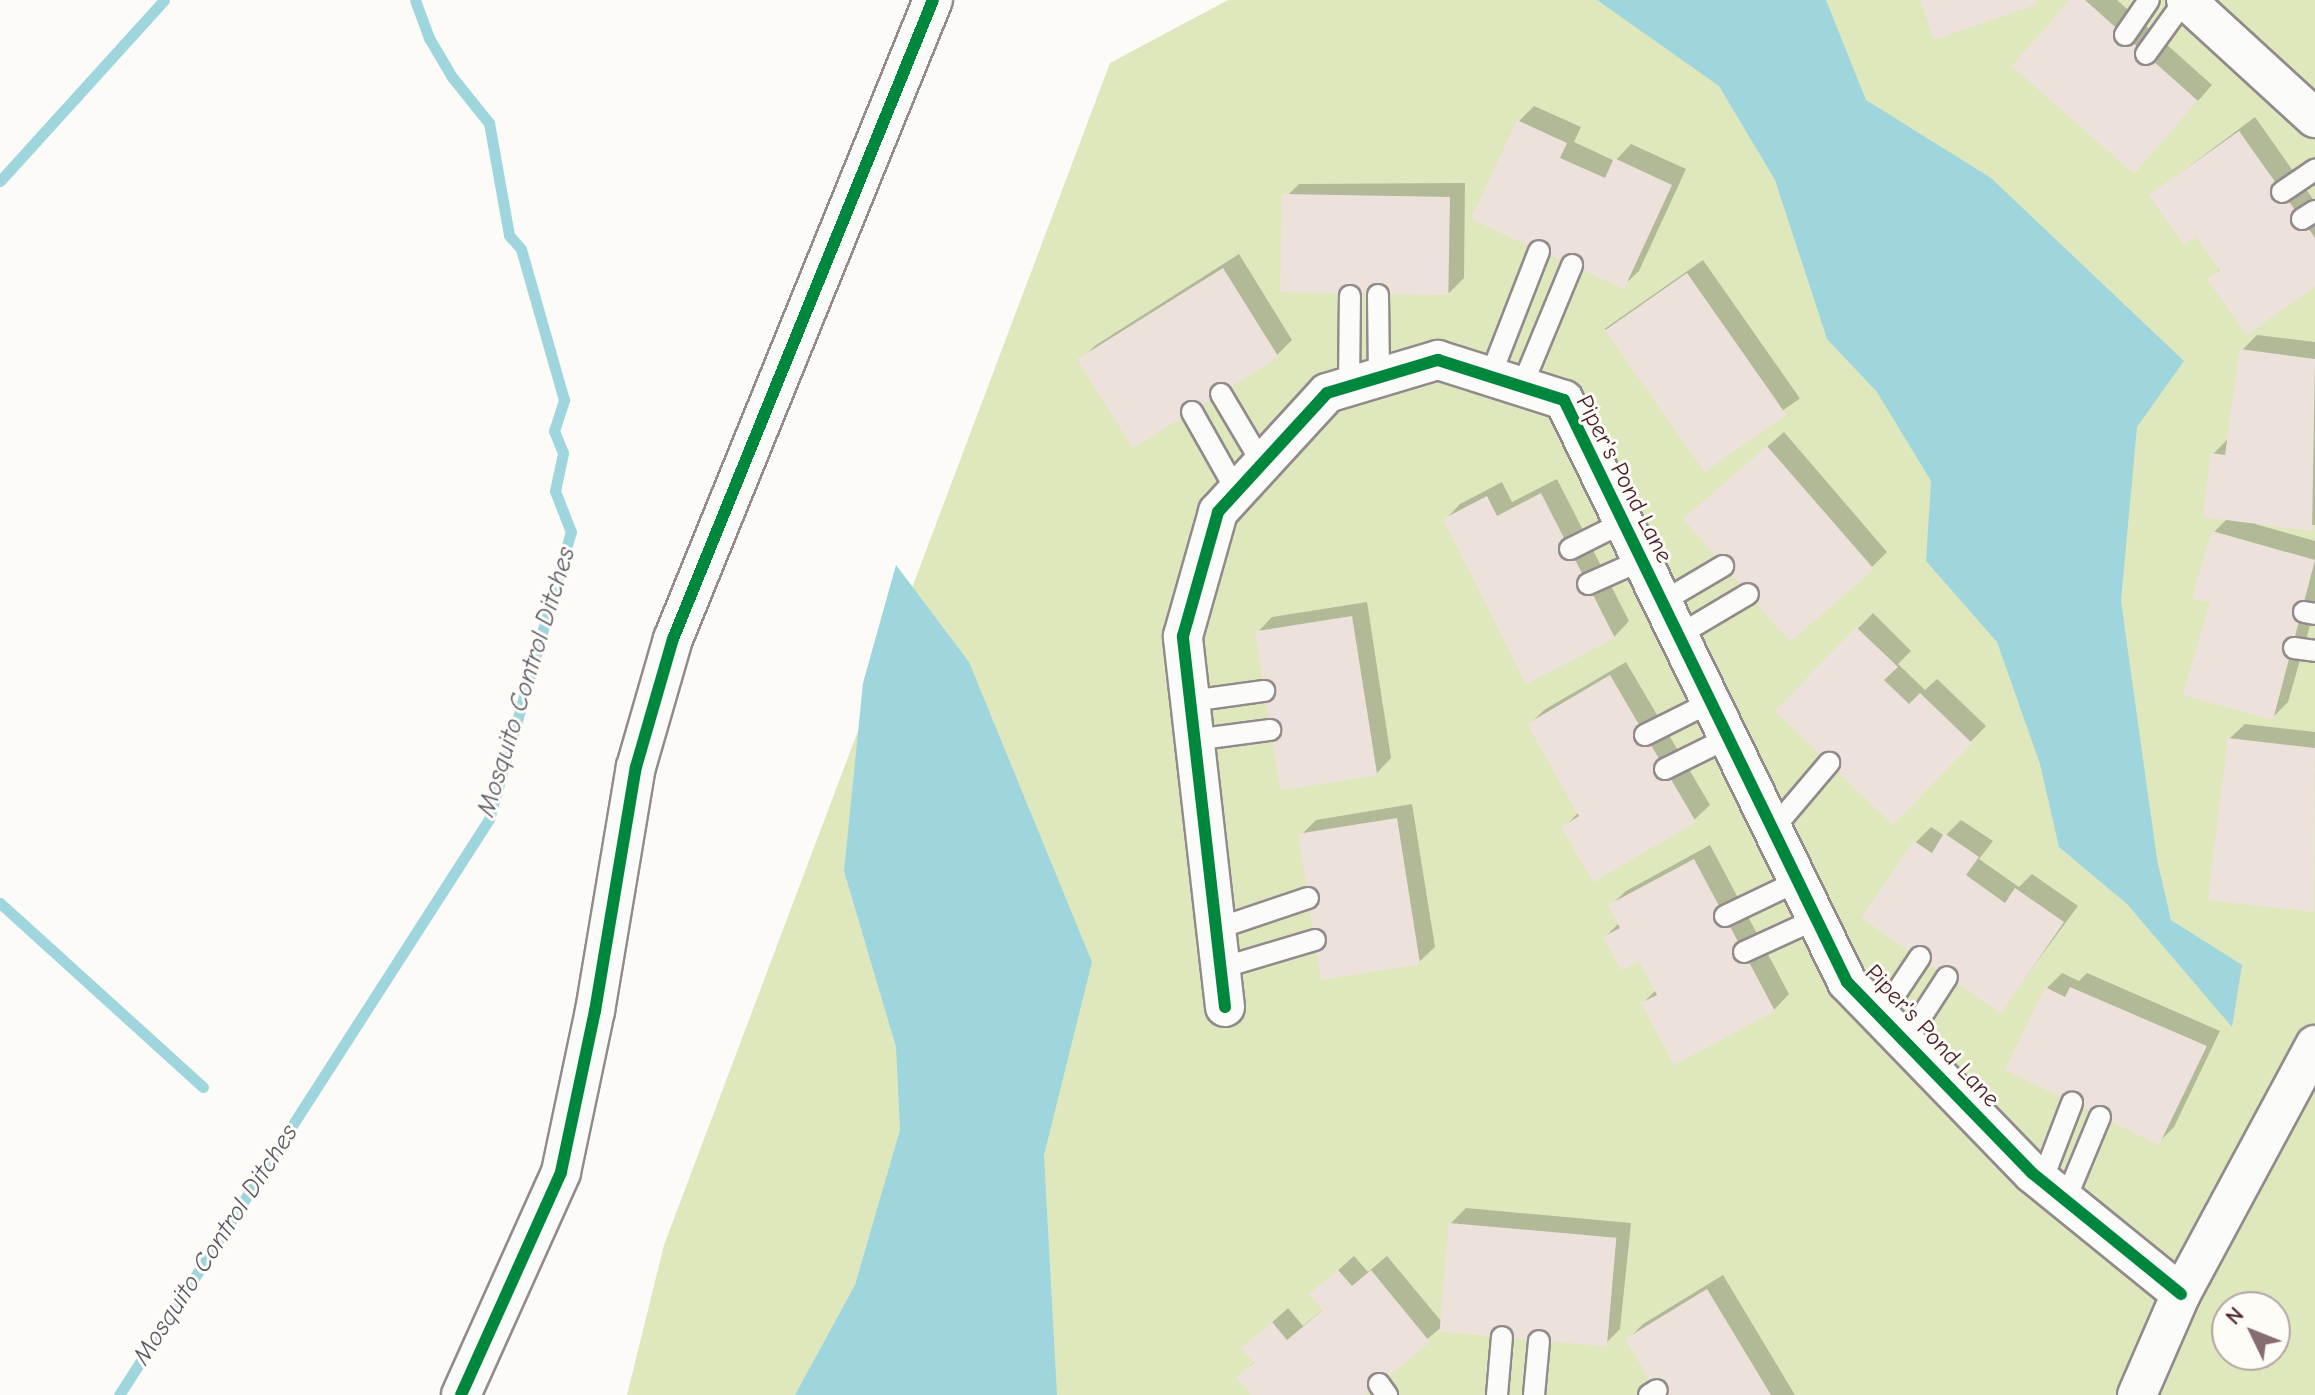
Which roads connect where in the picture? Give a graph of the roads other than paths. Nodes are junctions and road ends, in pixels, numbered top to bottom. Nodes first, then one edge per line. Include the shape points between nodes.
1 (933, 0) edge
2 (2149, 0) edge
3 (2186, 0) edge
4 (2125, 35) dead end
5 (2146, 54) dead end
6 (2315, 118) edge
7 (2315, 170) edge
8 (2282, 192) dead end
9 (1539, 251) dead end
10 (1572, 265) dead end
11 (1378, 295) dead end
12 (1350, 296) dead end
13 (1364, 382) junction
14 (1506, 382) junction
15 (1221, 394) dead end
16 (1192, 412) dead end
17 (1262, 463) junction
18 (1237, 492) junction
19 (1624, 522) junction
20 (1570, 549) dead end
21 (1642, 560) junction
22 (1723, 566) dead end
23 (1588, 584) dead end
24 (1748, 594) dead end
25 (1671, 618) junction
26 (2294, 648) dead end
27 (2315, 651) edge
28 (1264, 691) dead end
29 (1191, 701) junction
30 (1711, 702) junction
31 (1270, 730) dead end
32 (1645, 735) dead end
33 (1728, 738) junction
34 (1194, 740) junction
35 (1829, 763) dead end
36 (1665, 769) dead end
37 (1773, 829) junction
38 (1798, 881) junction
39 (1308, 898) dead end
40 (1725, 916) dead end
41 (1816, 919) junction
42 (1216, 929) junction
43 (1315, 940) dead end
44 (1744, 952) dead end
45 (1920, 957) dead end
46 (1221, 968) junction
47 (1947, 977) dead end
48 (1225, 1007) dead end
49 (1893, 1030) junction
50 (2315, 1045) edge
51 (2072, 1103) dead end
52 (2100, 1117) dead end
53 (2054, 1191) junction
54 (2181, 1294) junction
55 (1502, 1337) dead end
56 (1539, 1341) dead end
57 (461, 1395) edge
58 (1497, 1395) edge
59 (1534, 1395) edge
60 (2137, 1395) edge

1 - 57 street via 673,639 636,767 595,1011 561,1172
2 - 4 lane
3 - 5 lane
3 - 6 street
7 - 8 lane
9 - 14 lane
10 - 14 lane
11 - 13 lane
12 - 13 lane
13 - 14 street, Piper's Pond Lane via 1438,360
13 - 17 street, Piper's Pond Lane via 1327,393
14 - 19 street, Piper's Pond Lane via 1564,400
15 - 17 lane
16 - 18 lane
17 - 18 street, Piper's Pond Lane
18 - 29 street, Piper's Pond Lane via 1218,512 1183,636
19 - 20 lane
19 - 21 street, Piper's Pond Lane
21 - 23 lane
21 - 25 street, Piper's Pond Lane
22 - 25 lane
24 - 25 lane
25 - 30 street, Piper's Pond Lane
26 - 27 lane
28 - 29 lane
29 - 34 street, Piper's Pond Lane
30 - 32 lane
30 - 33 street, Piper's Pond Lane
31 - 34 lane
33 - 36 lane
33 - 37 street, Piper's Pond Lane
34 - 42 street, Piper's Pond Lane
35 - 37 lane
37 - 38 street, Piper's Pond Lane
38 - 40 lane
38 - 41 street, Piper's Pond Lane
39 - 42 lane
41 - 44 lane
41 - 49 street, Piper's Pond Lane via 1847,982
42 - 46 street, Piper's Pond Lane
43 - 46 lane
45 - 49 lane
46 - 48 street, Piper's Pond Lane
47 - 49 lane
49 - 53 street, Piper's Pond Lane
50 - 54 street
51 - 53 lane
52 - 53 lane
53 - 54 street, Piper's Pond Lane
54 - 60 street
55 - 58 lane
56 - 59 lane

